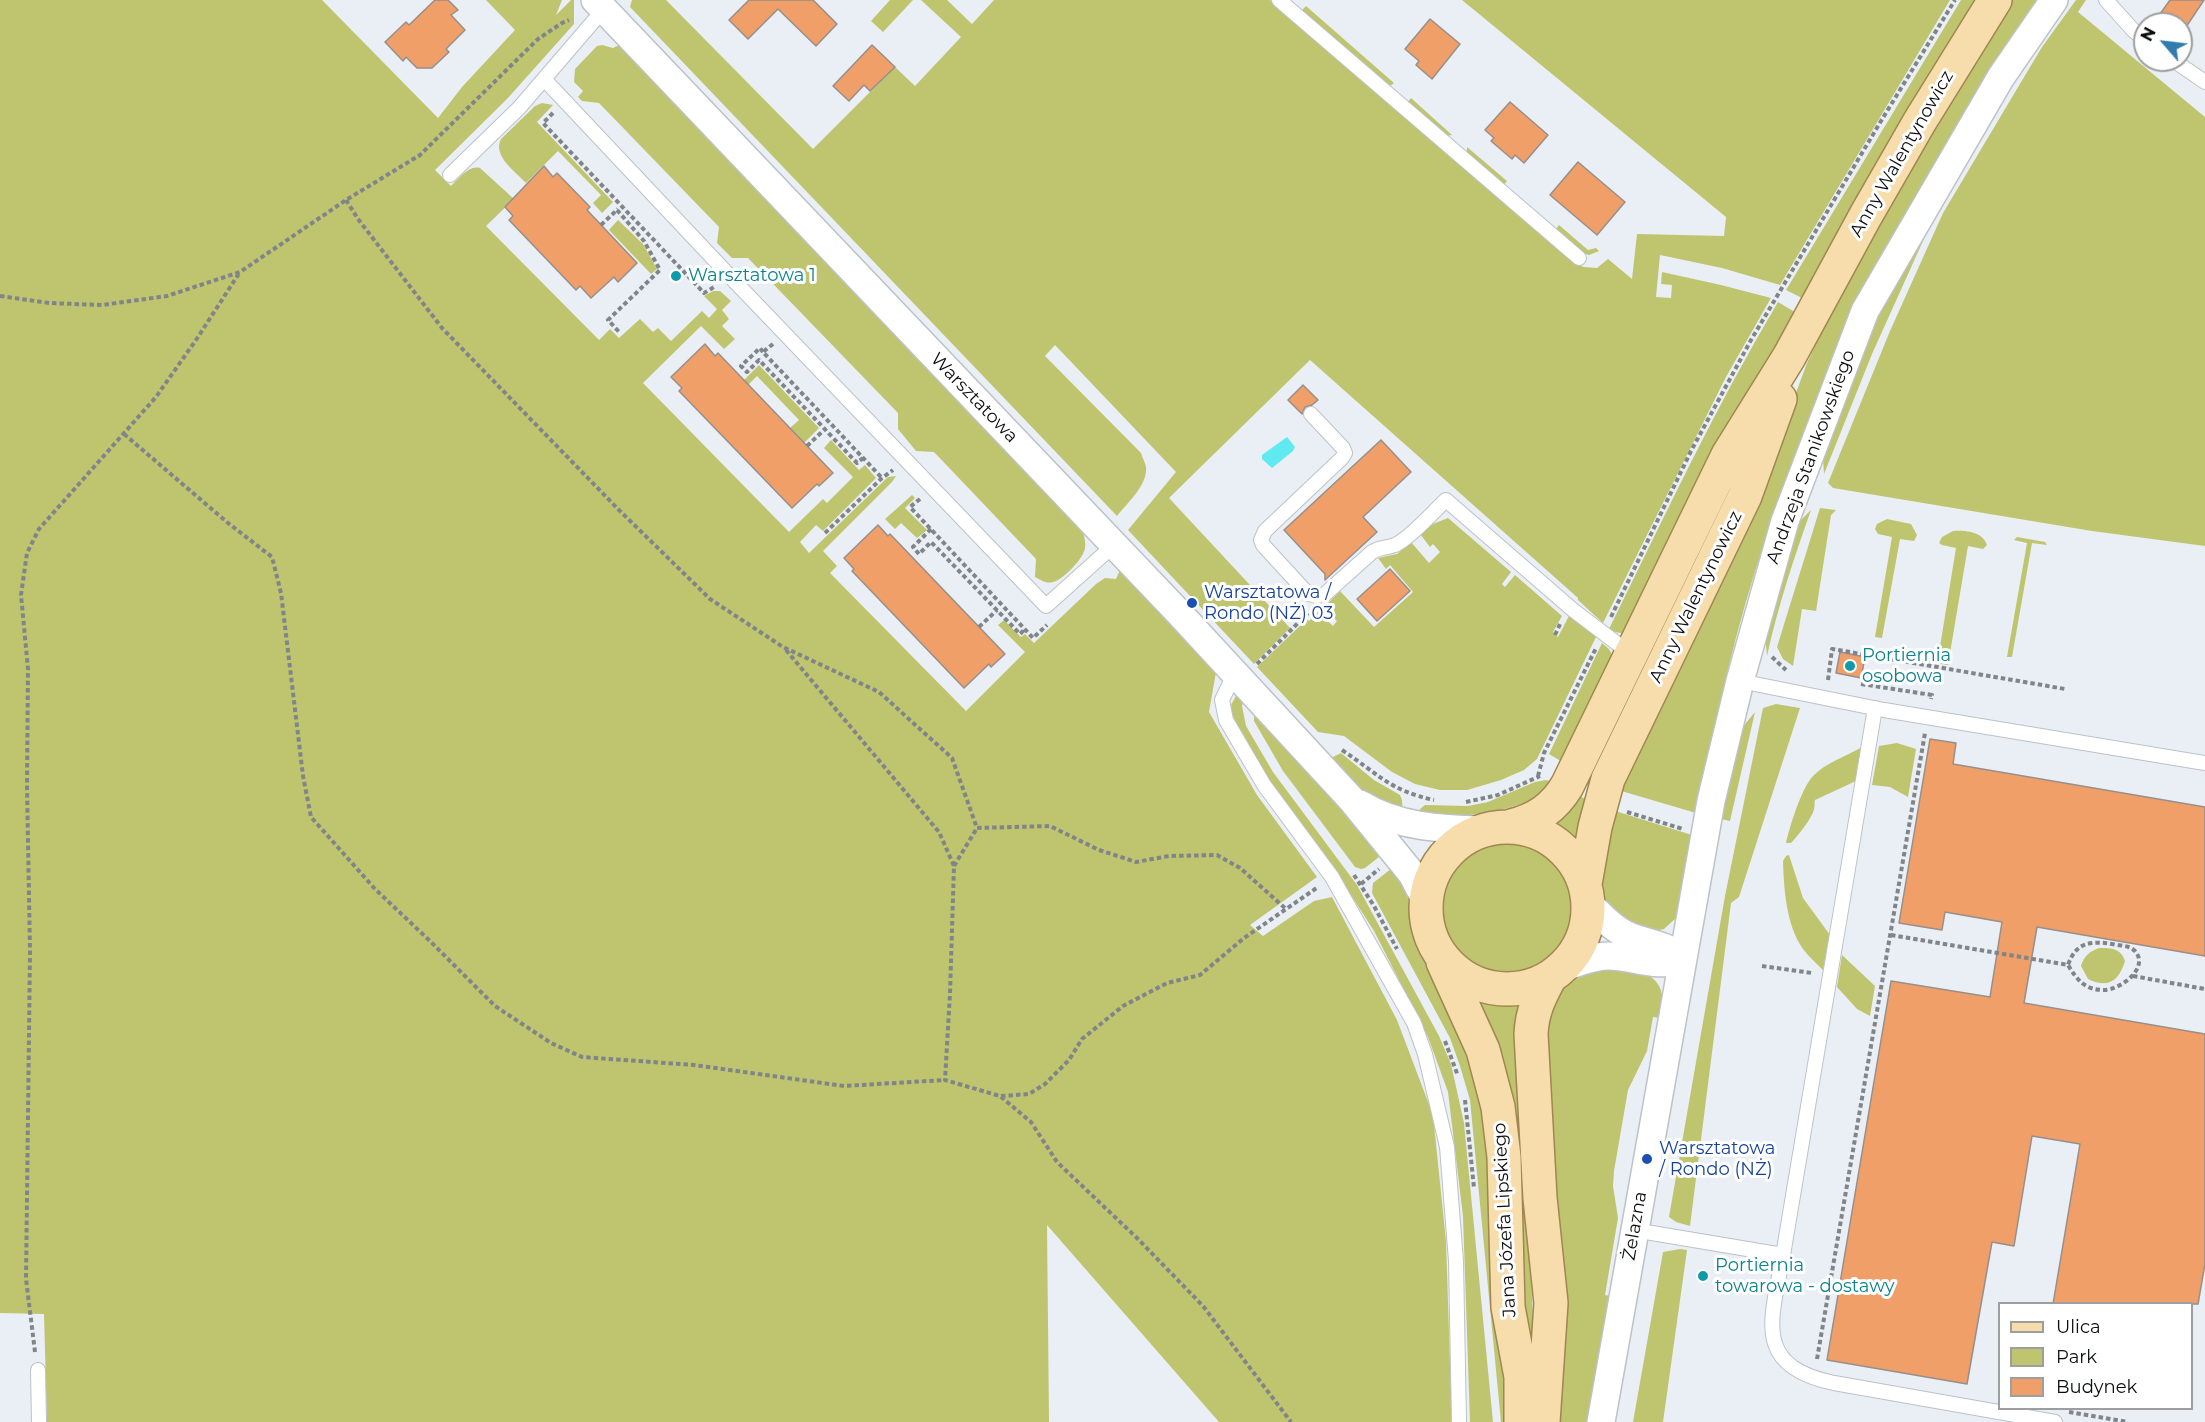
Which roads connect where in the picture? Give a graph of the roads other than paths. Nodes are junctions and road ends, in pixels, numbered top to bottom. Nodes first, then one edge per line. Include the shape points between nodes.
1 (1280, 0) edge
2 (1995, 0) edge
3 (2054, 0) edge
4 (2106, 0) edge
5 (605, 3) edge
6 (2133, 30) edge
7 (2190, 72) edge
8 (544, 79) junction
9 (2205, 82) edge
10 (450, 175) dead end
11 (1579, 258) dead end
12 (1815, 311) junction
13 (1311, 414) dead end
14 (1114, 545) junction
15 (1631, 654) junction
16 (1237, 675) junction
17 (1740, 681) junction
18 (1875, 708) junction
19 (2205, 763) edge
20 (1351, 798) junction
21 (1497, 828) junction
22 (1587, 893) junction
23 (1426, 901) junction
24 (1441, 955) junction
25 (1683, 959) junction
26 (1556, 972) junction
27 (1635, 1230) junction
28 (1783, 1255) junction
29 (38, 1370) road end
30 (1998, 1407) edge
31 (2016, 1410) edge
32 (2057, 1416) edge
33 (39, 1422) edge
34 (1459, 1422) edge
35 (1521, 1422) edge
36 (1543, 1422) edge
37 (1601, 1422) edge

1 - 11 lane
2 - 12 main road, Anny Walentynowicz via 1904,148
3 - 17 street, Andrzeja Stanikowskiego via 2001,76 1865,310 1785,521
4 - 6 lane
5 - 8 lane
5 - 14 street, Warsztatowa
7 - 9 lane
8 - 10 lane
8 - 14 lane via 1046,606
12 - 15 main road, Anny Walentynowicz via 1728,455
12 - 22 main road, Anny Walentynowicz via 1745,496 1615,765 1594,827
13 - 15 lane via 1345,453 1265,531 1261,540 1307,593 1324,595 1372,552 1403,539 1446,500
14 - 16 street, Warsztatowa
15 - 21 main road, Anny Walentynowicz via 1552,781 1557,802 1522,824
16 - 20 street, Warsztatowa
16 - 34 lane via 1222,700 1226,720 1264,785 1332,877 1414,1023 1434,1083 1447,1147 1456,1261
17 - 18 lane
17 - 25 street, Andrzeja Stanikowskiego via 1704,836
18 - 19 lane
18 - 28 lane
20 - 21 street, Warsztatowa via 1376,813 1410,824
20 - 23 street, Warsztatowa via 1412,874
21 - 22 main road via 1543,834 1561,847 1575,864
21 - 23 main road via 1464,839 1447,852 1435,870
22 - 25 street via 1617,929 1670,949
22 - 26 main road via 1587,921 1582,938 1570,959
23 - 24 main road via 1427,926
24 - 26 main road via 1460,975 1498,989 1525,987
24 - 35 main road, Jana Józefa Lipskiego via 1484,1050 1498,1107 1504,1157 1508,1307 1521,1377
25 - 26 street via 1656,963 1607,956
25 - 27 street, Żelazna
26 - 36 main road, Jana Józefa Lipskiego via 1539,995 1532,1034 1540,1198 1551,1303
27 - 28 lane
27 - 37 street, Żelazna
28 - 30 lane via 1772,1337 1796,1370 1834,1383
29 - 33 lane
31 - 32 lane

